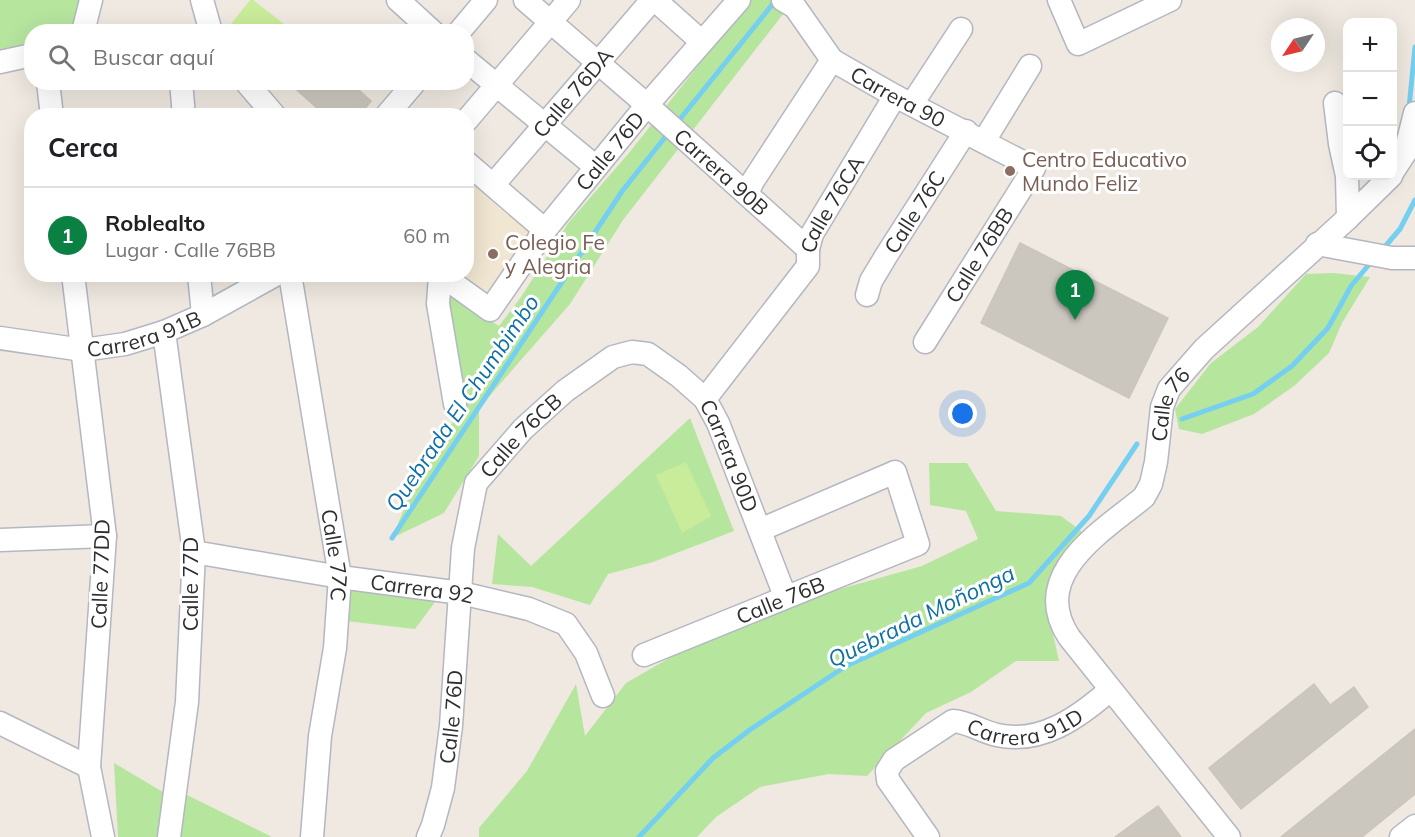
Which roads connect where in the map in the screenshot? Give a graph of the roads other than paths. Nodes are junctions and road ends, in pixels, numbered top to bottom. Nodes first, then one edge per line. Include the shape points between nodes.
1 (91, 0) edge
2 (202, 0) edge
3 (398, 0) edge
4 (486, 0) edge
5 (525, 0) edge
6 (569, 0) edge
7 (653, 0) edge
8 (739, 0) edge
9 (783, 0) edge
10 (1059, 0) edge
11 (1170, 0) edge
12 (551, 22) junction
13 (85, 24) edge
14 (207, 24) edge
15 (424, 24) edge
16 (466, 24) edge
17 (961, 29) dead end
18 (702, 42) junction
19 (24, 57) edge
20 (832, 60) junction
21 (0, 62) edge
22 (598, 63) junction
23 (474, 66) edge
24 (1030, 66) dead end
25 (497, 85) junction
26 (49, 90) edge
27 (182, 90) edge
28 (253, 90) edge
29 (410, 90) edge
30 (904, 100) junction
31 (1335, 103) dead end
32 (647, 105) junction
33 (51, 108) edge
34 (183, 108) edge
35 (268, 108) edge
36 (400, 108) edge
37 (474, 112) edge
38 (1415, 113) edge
39 (545, 125) junction
40 (975, 136) junction
41 (1397, 166) edge
42 (596, 167) junction
43 (1034, 168) joint
44 (474, 169) edge
45 (1386, 180) edge
46 (493, 185) junction
47 (747, 194) junction
48 (1348, 218) junction
49 (545, 230) junction
50 (1317, 244) junction
51 (808, 249) junction
52 (1415, 258) edge
53 (74, 282) edge
54 (200, 282) edge
55 (263, 282) edge
56 (291, 282) edge
57 (439, 282) edge
58 (451, 282) edge
59 (867, 295) dead end
60 (203, 315) junction
61 (164, 333) junction
62 (0, 338) edge
63 (925, 342) dead end
64 (83, 350) junction
65 (632, 352) joint
66 (705, 399) junction
67 (455, 404) dead end
68 (760, 530) junction
69 (105, 536) junction
70 (0, 540) edge
71 (194, 552) junction
72 (340, 577) junction
73 (461, 593) junction
74 (785, 596) junction
75 (1061, 623) joint
76 (644, 655) dead end
77 (1110, 690) junction
78 (603, 696) dead end
79 (0, 723) edge
80 (89, 767) junction
81 (1415, 826) edge
82 (103, 837) edge
83 (169, 837) edge
84 (312, 837) edge
85 (428, 837) edge
86 (928, 837) edge
87 (1229, 837) edge
88 (1401, 837) edge

1 - 13 street
2 - 14 street
3 - 15 street
4 - 16 street
5 - 12 street, Carrera 90B
6 - 12 street
7 - 18 street
7 - 22 street, Calle 76DA
8 - 18 street, Calle 76D
9 - 20 street, Carrera 90 via 795,7
10 - 11 street via 1078,44
12 - 22 street, Carrera 90B
12 - 25 street
17 - 30 street, Calle 76CA
18 - 32 street, Calle 76D
19 - 21 street
20 - 30 street, Carrera 90
20 - 47 street
22 - 32 street, Carrera 90B
22 - 39 street, Calle 76DA
23 - 25 street
24 - 40 street, Calle 76C
25 - 37 street
25 - 39 street
26 - 33 street
27 - 34 street
28 - 35 street
29 - 36 street
30 - 40 street, Carrera 90
30 - 51 street, Calle 76CA via 812,234
31 - 48 street via 1347,176
32 - 42 street, Calle 76D
32 - 47 street, Carrera 90B
38 - 41 street, Calle 76 via 1405,153
39 - 42 street
39 - 46 street, Calle 76DA
40 - 43 street, Carrera 90
40 - 59 street, Calle 76C via 886,256
42 - 49 street, Calle 76D
43 - 63 street, Calle 76BB
44 - 46 street
45 - 48 street, Calle 76
46 - 49 street
47 - 51 street, Carrera 90B
48 - 50 street, Calle 76
49 - 58 street, Calle 76D via 490,310
50 - 52 street via 1392,258
50 - 75 street, Calle 76 via 1204,349 1169,389 1162,407 1151,484 1144,497 1074,555 1058,594
51 - 66 street, Calle 76CA via 808,266
53 - 64 street, Calle 77DD
54 - 60 street
55 - 60 street, Carrera 91B
56 - 72 street, Calle 77C
57 - 67 street via 438,304
60 - 61 street, Carrera 91B
61 - 64 street, Carrera 91B
61 - 71 street, Calle 77D
62 - 64 street, Carrera 91B
64 - 69 street, Calle 77DD
65 - 66 street, Carrera 90D via 648,354
65 - 73 street, Calle 76CB via 613,357 565,391 523,429 476,483 463,548
66 - 68 street, Carrera 90D
68 - 74 street, Carrera 90D
68 - 74 street, Calle 76B via 896,472 918,544
69 - 70 street
69 - 80 street, Calle 77DD
71 - 72 street, Carrera 92
71 - 83 street, Calle 77D via 187,702
72 - 73 street, Carrera 92
72 - 84 street, Calle 77C
73 - 78 street, Carrera 92 via 530,609 566,624 586,653
73 - 85 street, Calle 76D via 443,788
74 - 76 street, Calle 76B
75 - 77 street, Carrera 91D
77 - 86 street, Carrera 91D via 1090,707 1043,734 1005,737 953,721 894,760 887,771 888,780
77 - 87 street, Carrera 91D
79 - 80 street
80 - 82 street, Calle 77DD
81 - 88 street

